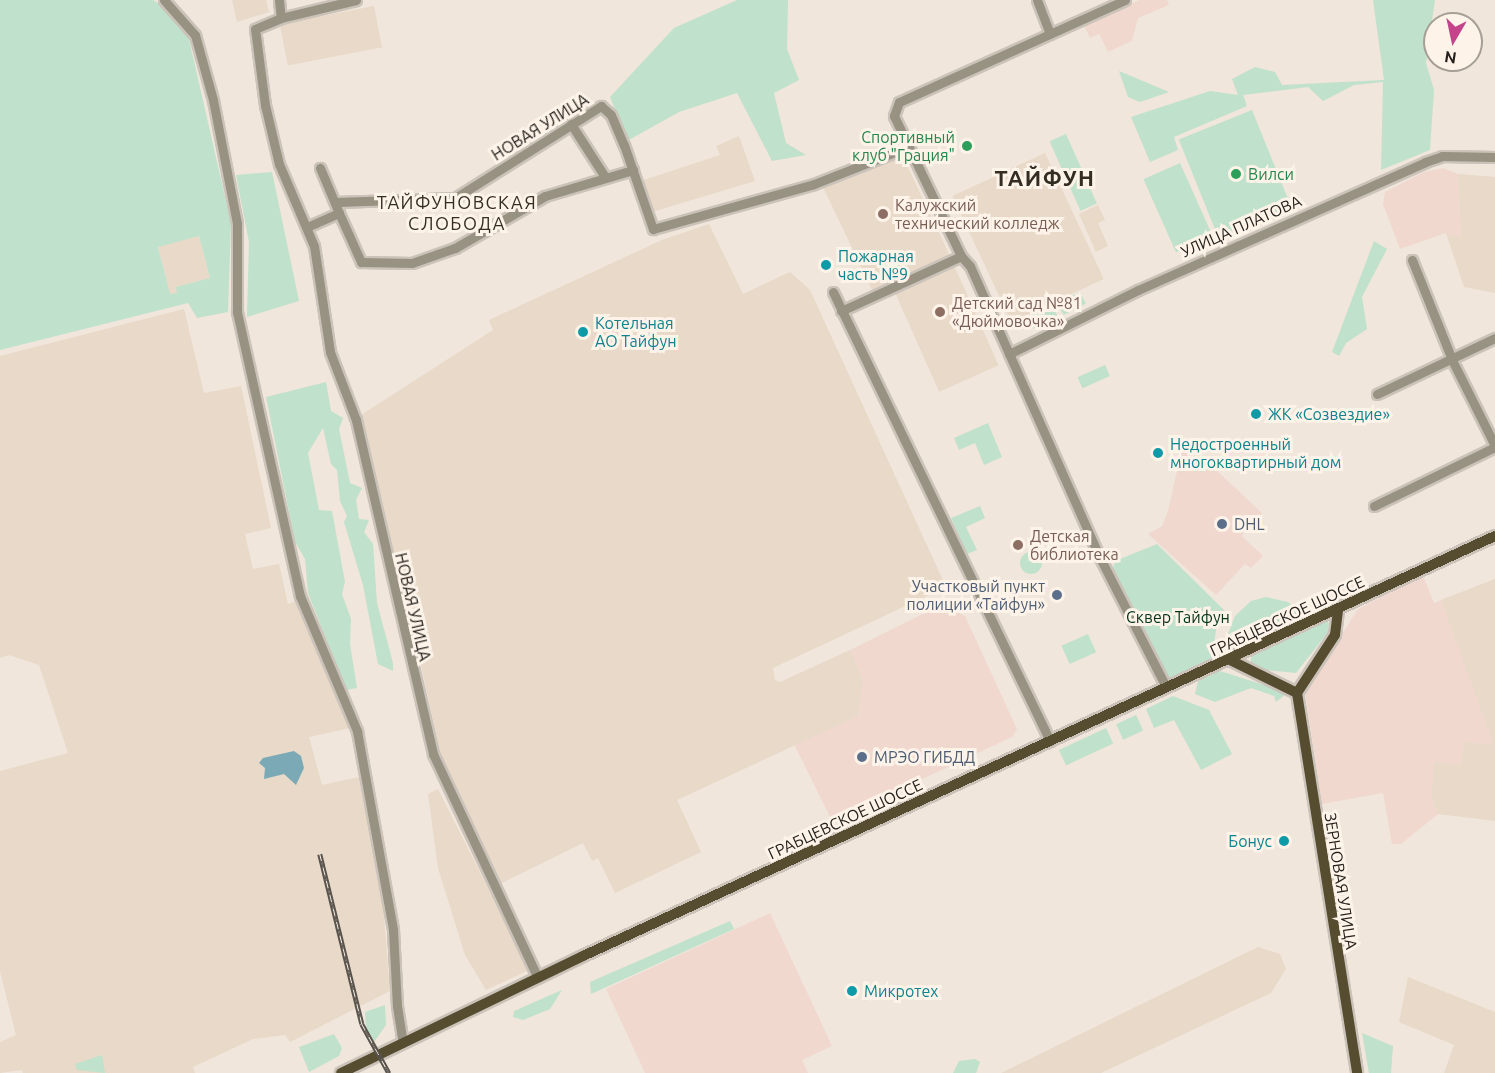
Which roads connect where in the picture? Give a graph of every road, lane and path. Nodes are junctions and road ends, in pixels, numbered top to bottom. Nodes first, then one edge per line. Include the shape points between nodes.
1 (164, 0) edge
2 (279, 0) edge
3 (356, 0) edge
4 (1037, 0) edge
5 (1125, 0) edge
6 (280, 18) junction
7 (1050, 34) junction
8 (571, 124) junction
9 (908, 147) junction
10 (1495, 157) edge
11 (320, 168) dead end
12 (633, 170) junction
13 (605, 177) junction
14 (336, 202) junction
15 (339, 213) junction
16 (307, 227) junction
17 (961, 256) junction
18 (1412, 260) dead end
19 (833, 291) dead end
20 (841, 311) junction
21 (1495, 338) edge
22 (1009, 354) junction
23 (1454, 357) junction
24 (1377, 394) dead end
25 (1495, 447) edge
26 (1374, 506) dead end
27 (1495, 537) edge
28 (1338, 609) junction
29 (1228, 659) junction
30 (1310, 672) junction
31 (1265, 677) junction
32 (1166, 687) junction
33 (1297, 693) junction
34 (1050, 741) junction
35 (538, 978) junction
36 (403, 1043) junction
37 (341, 1073) edge
38 (1357, 1073) edge

1 - 36 street via 195,35 213,100 237,224 237,312 300,596 357,731 393,930
2 - 6 street
3 - 6 street, НОВАЯ УЛИЦА
4 - 7 street
5 - 7 street
6 - 16 street, НОВАЯ УЛИЦА via 255,29 254,43 275,153
7 - 9 street via 899,102 895,111 897,127
8 - 12 street, НОВАЯ УЛИЦА via 601,106 611,115
8 - 13 street
8 - 14 street, НОВАЯ УЛИЦА via 455,198
9 - 12 street via 818,183 659,229 650,226
9 - 17 street
10 - 22 street, УЛИЦА ПЛАТОВА via 1442,156 1425,162 1138,290
11 - 14 street
12 - 13 street
13 - 15 street via 545,196 455,248 412,263 361,262
14 - 15 street
15 - 16 street
16 - 35 street, НОВАЯ УЛИЦА via 320,274 330,352 356,420 433,754
17 - 20 street
17 - 22 street via 970,266
18 - 23 street
19 - 20 street
20 - 34 street
21 - 23 street
22 - 32 street via 1098,554
23 - 24 street
23 - 25 street
25 - 26 street
27 - 28 main road, ГРАБЦЕВСКОЕ ШОССЕ
28 - 29 main road, ГРАБЦЕВСКОЕ ШОССЕ
28 - 30 main road via 1335,635
29 - 31 main road
29 - 32 main road, ГРАБЦЕВСКОЕ ШОССЕ
30 - 31 main road via 1291,682
30 - 33 main road
31 - 33 main road
32 - 34 main road, ГРАБЦЕВСКОЕ ШОССЕ
33 - 38 main road, ЗЕРНОВАЯ УЛИЦА
34 - 35 main road, ГРАБЦЕВСКОЕ ШОССЕ
35 - 36 main road, ГРАБЦЕВСКОЕ ШОССЕ
36 - 37 main road, ГРАБЦЕВСКОЕ ШОССЕ

